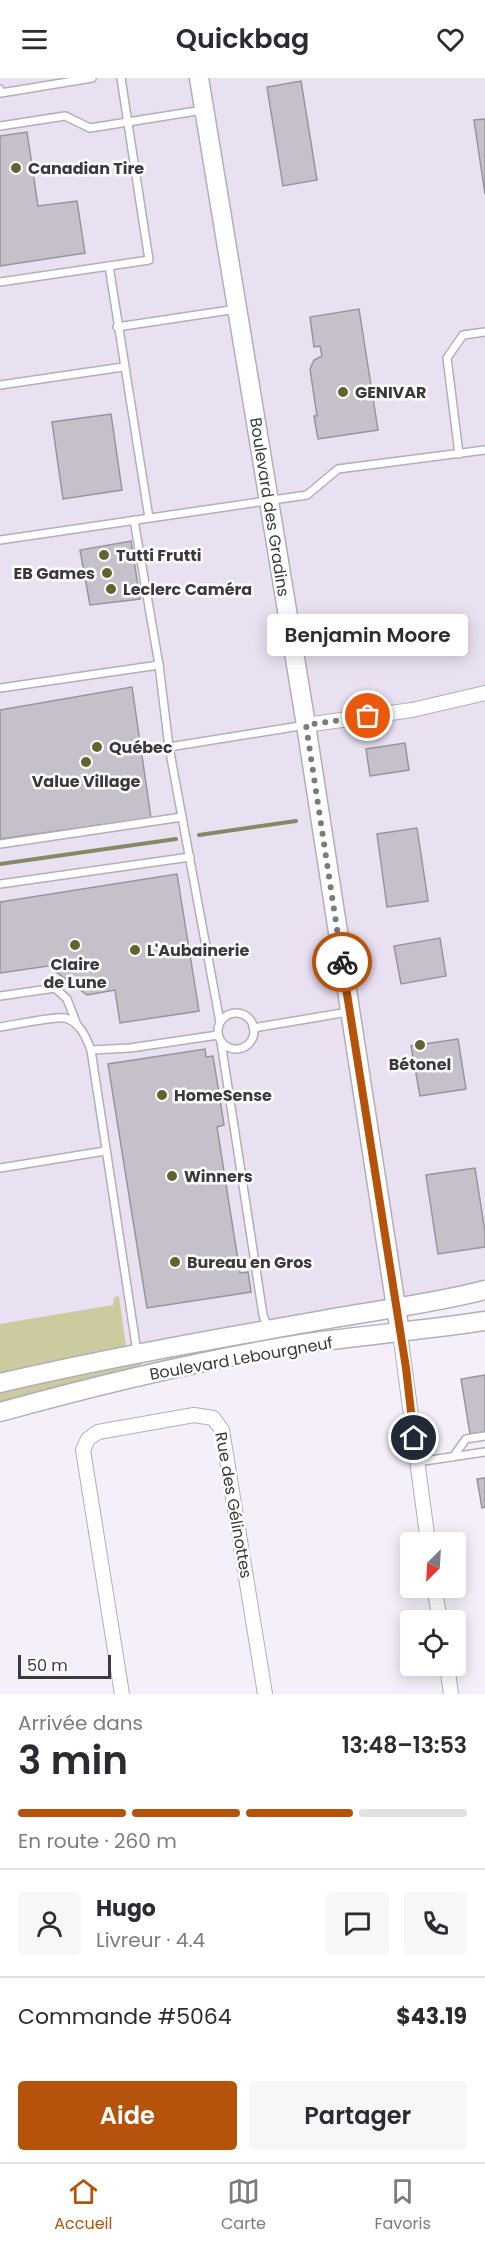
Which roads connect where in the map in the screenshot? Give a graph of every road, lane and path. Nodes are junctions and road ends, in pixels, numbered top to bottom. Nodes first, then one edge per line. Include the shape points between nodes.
1 (93, 78) edge
2 (121, 78) edge
3 (199, 78) edge
4 (73, 80) edge
5 (0, 89) edge
6 (204, 110) junction
7 (128, 122) junction
8 (0, 126) edge
9 (109, 266) junction
10 (0, 282) edge
11 (237, 309) junction
12 (117, 327) junction
13 (485, 332) edge
14 (123, 367) junction
15 (0, 385) edge
16 (485, 450) edge
17 (459, 454) junction
18 (269, 500) junction
19 (149, 518) junction
20 (134, 520) junction
21 (0, 540) edge
22 (159, 665) junction
23 (0, 688) edge
24 (485, 693) edge
25 (306, 725) junction
26 (169, 747) junction
27 (182, 817) junction
28 (0, 844) edge
29 (190, 857) junction
30 (0, 884) edge
31 (0, 996) edge
32 (350, 1012) junction
33 (220, 1022) junction
34 (77, 1025) junction
35 (0, 1027) edge
36 (253, 1028) junction
37 (219, 1039) junction
38 (91, 1050) junction
39 (105, 1150) junction
40 (0, 1168) edge
41 (485, 1290) edge
42 (397, 1308) junction
43 (485, 1321) edge
44 (268, 1329) junction
45 (400, 1333) junction
46 (138, 1353) junction
47 (0, 1383) edge
48 (0, 1412) edge
49 (485, 1436) edge
50 (485, 1452) edge
51 (453, 1457) junction
52 (417, 1462) junction
53 (427, 1532) edge
54 (449, 1676) edge
55 (122, 1694) edge
56 (265, 1694) edge
57 (451, 1694) edge

1 - 4 lane
2 - 7 lane
3 - 6 street, Boulevard des Gradins
4 - 5 lane via 1,93
6 - 7 lane
6 - 11 street, Boulevard des Gradins
7 - 8 lane via 90,128 65,116
7 - 9 lane via 148,260
9 - 10 lane
9 - 12 lane
11 - 12 lane
11 - 18 street, Boulevard des Gradins
12 - 14 lane
13 - 17 lane via 463,335 447,358
14 - 15 lane
14 - 19 lane
16 - 17 lane
17 - 18 lane via 338,469 307,495
18 - 19 lane
18 - 25 street, Boulevard des Gradins
19 - 20 lane
20 - 21 lane
20 - 22 lane
22 - 23 lane
22 - 26 lane
24 - 25 street via 412,710
25 - 26 lane
25 - 32 street, Boulevard des Gradins
26 - 27 lane
27 - 28 lane
27 - 29 lane
29 - 30 lane
29 - 33 lane
31 - 34 lane via 55,988 67,999
32 - 36 lane
32 - 42 street, Boulevard des Gradins
33 - 36 lane via 236,1013 249,1019
33 - 37 lane
34 - 35 lane via 65,1018
34 - 38 lane
36 - 37 lane via 251,1041 241,1048 229,1048
37 - 38 lane
37 - 44 lane
38 - 39 lane
39 - 40 lane
39 - 46 lane
41 - 42 street, Boulevard Lebourgneuf
42 - 44 street, Boulevard Lebourgneuf
42 - 45 street, Boulevard des Gradins
43 - 45 street, Boulevard Lebourgneuf
44 - 46 street, Boulevard Lebourgneuf
45 - 48 street, Boulevard Lebourgneuf via 308,1343 210,1361
45 - 52 street, Boulevard des Gradins
46 - 47 street, Boulevard Lebourgneuf
49 - 51 lane via 466,1439
50 - 51 lane
51 - 52 lane
52 - 53 street, Boulevard des Gradins
54 - 57 street
55 - 56 street, Rue des Gélinottes via 83,1450 88,1439 98,1432 194,1415 213,1418 222,1430

